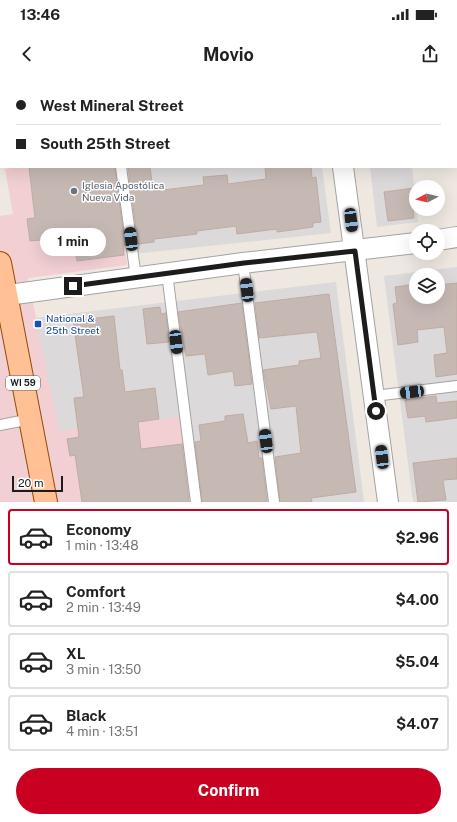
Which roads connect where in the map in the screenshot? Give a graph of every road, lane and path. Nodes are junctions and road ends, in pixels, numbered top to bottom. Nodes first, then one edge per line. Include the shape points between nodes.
1 (121, 168) edge
2 (344, 168) edge
3 (457, 237) edge
4 (445, 239) edge
5 (409, 244) edge
6 (355, 251) junction
7 (0, 263) edge
8 (244, 263) junction
9 (167, 273) junction
10 (136, 278) junction
11 (3, 295) edge
12 (457, 386) edge
13 (374, 396) junction
14 (31, 419) junction
15 (0, 425) edge
16 (46, 502) edge
17 (196, 502) edge
18 (274, 502) edge
19 (388, 502) edge

1 - 10 lane
2 - 6 street
3 - 4 street
5 - 6 street
6 - 8 street
6 - 13 street
7 - 11 main road, WI 59
8 - 9 street
8 - 18 lane
9 - 10 street
9 - 17 lane
10 - 11 street
11 - 14 main road, WI 59
12 - 13 lane
13 - 19 street
14 - 15 lane
14 - 16 main road, WI 59

